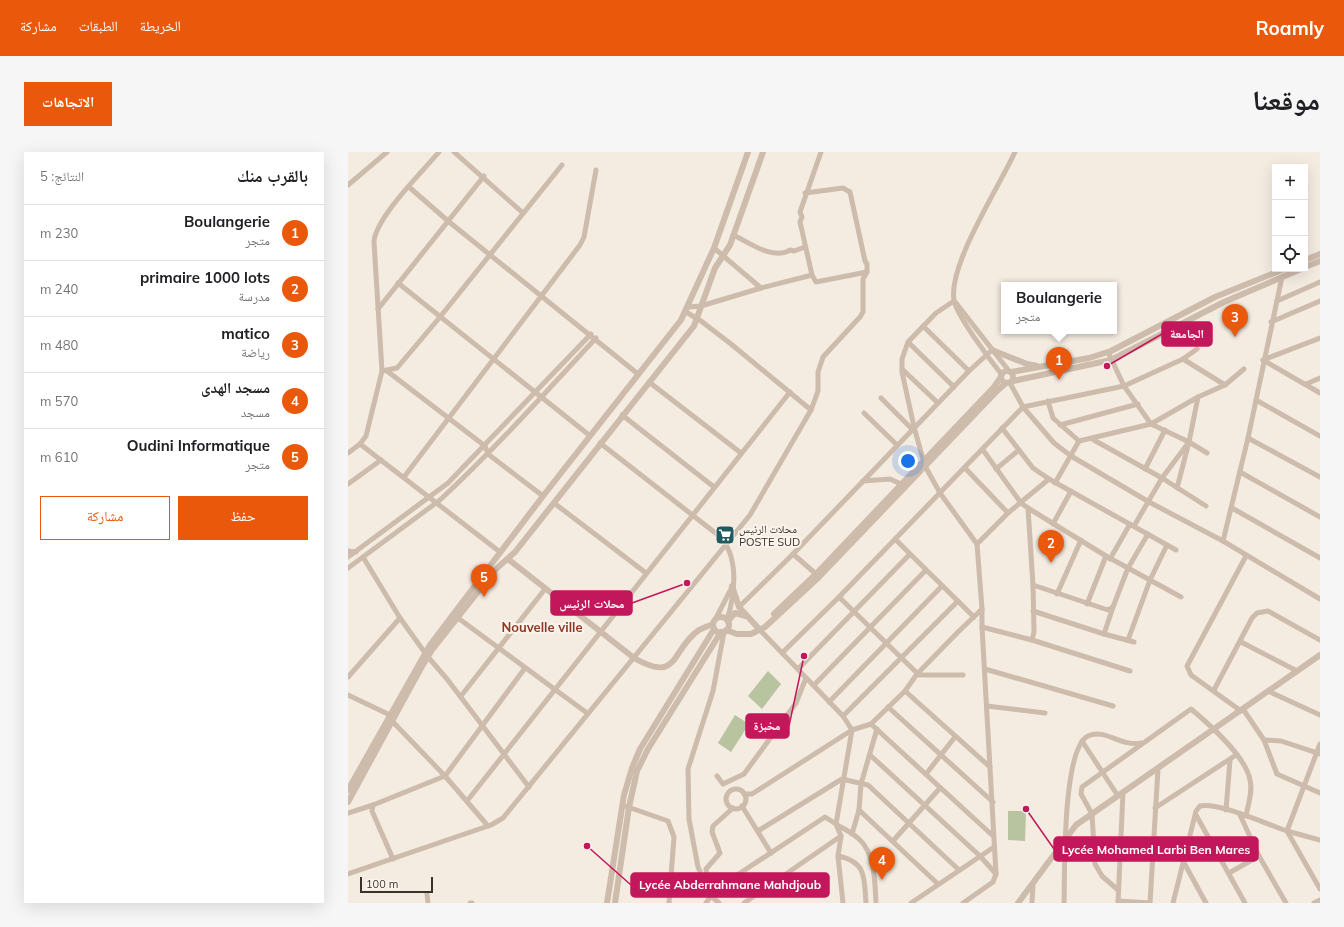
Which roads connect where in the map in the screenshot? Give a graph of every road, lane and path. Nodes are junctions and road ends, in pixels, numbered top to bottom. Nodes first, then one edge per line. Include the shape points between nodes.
1 (387, 152) edge
2 (439, 152) edge
3 (454, 152) edge
4 (748, 152) edge
5 (763, 152) edge
6 (821, 152) edge
7 (1015, 152) edge
8 (562, 165) dead end
9 (596, 170) dead end
10 (484, 176) junction
11 (348, 186) edge
12 (408, 187) junction
13 (805, 193) junction
14 (523, 213) junction
15 (448, 221) junction
16 (733, 235) junction
17 (806, 247) junction
18 (714, 248) junction
19 (1320, 254) edge
20 (490, 255) junction
21 (723, 255) junction
22 (1308, 259) edge
23 (1320, 261) edge
24 (1308, 266) edge
25 (867, 272) junction
26 (1277, 272) edge
27 (1283, 272) edge
28 (1294, 272) edge
29 (812, 275) junction
30 (1282, 277) junction
31 (1320, 282) edge
32 (398, 283) junction
33 (761, 288) junction
34 (542, 295) junction
35 (954, 301) junction
36 (1276, 301) junction
37 (1320, 301) edge
38 (701, 306) junction
39 (378, 309) junction
40 (687, 310) junction
41 (440, 317) junction
42 (697, 318) junction
43 (1271, 322) junction
44 (923, 326) junction
45 (591, 334) junction
46 (596, 338) junction
47 (1320, 338) edge
48 (908, 342) junction
49 (1197, 349) dead end
50 (990, 351) junction
51 (1108, 352) junction
52 (493, 359) junction
53 (1183, 359) junction
54 (1111, 360) junction
55 (1263, 360) junction
56 (1042, 367) junction
57 (902, 369) junction
58 (1244, 369) dead end
59 (385, 371) junction
60 (969, 371) junction
61 (1010, 371) junction
62 (638, 374) junction
63 (1001, 376) junction
64 (1320, 378) edge
65 (649, 382) junction
66 (1010, 382) junction
67 (1225, 384) junction
68 (1306, 384) junction
69 (1124, 386) junction
70 (954, 387) junction
71 (790, 392) junction
72 (536, 393) junction
73 (1320, 393) edge
74 (541, 397) junction
75 (1198, 397) junction
76 (881, 398) dead end
77 (1256, 400) junction
78 (1048, 401) junction
79 (938, 403) junction
80 (1138, 404) junction
81 (1023, 407) junction
82 (811, 410) junction
83 (864, 413) dead end
84 (622, 415) junction
85 (449, 418) junction
86 (1151, 424) junction
87 (1060, 425) junction
88 (913, 428) junction
89 (1002, 428) junction
90 (1165, 430) junction
91 (590, 435) junction
92 (1320, 436) edge
93 (1248, 438) junction
94 (1092, 439) junction
95 (1079, 441) junction
96 (1189, 442) junction
97 (600, 443) junction
98 (360, 444) junction
99 (897, 445) junction
100 (485, 446) junction
101 (983, 450) junction
102 (1019, 450) junction
103 (348, 453) edge
104 (741, 453) junction
105 (1207, 453) dead end
106 (488, 454) junction
107 (1071, 456) junction
108 (381, 460) junction
109 (924, 463) junction
110 (965, 468) junction
111 (996, 469) junction
112 (1145, 469) junction
113 (1240, 472) junction
114 (404, 477) junction
115 (1320, 477) edge
116 (1162, 478) junction
117 (1049, 479) junction
118 (863, 481) junction
119 (1055, 483) junction
120 (348, 484) edge
121 (901, 484) junction
122 (714, 487) junction
123 (1177, 488) junction
124 (1071, 491) junction
125 (940, 493) junction
126 (543, 496) junction
127 (429, 498) junction
128 (1149, 502) junction
129 (436, 503) junction
130 (554, 503) junction
131 (1021, 503) junction
132 (1206, 506) dead end
133 (1028, 508) junction
134 (1232, 508) junction
135 (1008, 514) junction
136 (692, 516) junction
137 (1320, 517) edge
138 (1053, 524) junction
139 (1132, 525) junction
140 (1148, 534) junction
141 (895, 539) junction
142 (1081, 540) junction
143 (1223, 541) junction
144 (726, 544) junction
145 (977, 544) junction
146 (1167, 545) junction
147 (1176, 550) dead end
148 (348, 551) edge
149 (501, 551) junction
150 (356, 552) junction
151 (794, 554) junction
152 (910, 554) junction
153 (1246, 556) junction
154 (363, 557) junction
155 (1108, 557) junction
156 (348, 558) edge
157 (1320, 558) edge
158 (508, 559) junction
159 (348, 568) edge
160 (1128, 568) junction
161 (926, 570) junction
162 (646, 573) junction
163 (816, 574) junction
164 (1150, 580) junction
165 (732, 586) junction
166 (942, 586) junction
167 (1033, 586) junction
168 (545, 588) junction
169 (1057, 594) junction
170 (839, 596) junction
171 (1181, 597) dead end
172 (1320, 598) edge
173 (958, 601) junction
174 (1087, 604) junction
175 (739, 607) junction
176 (1113, 607) junction
177 (982, 609) junction
178 (1033, 611) junction
179 (855, 612) junction
180 (748, 617) junction
181 (974, 617) junction
182 (400, 618) junction
183 (458, 618) junction
184 (727, 620) junction
185 (714, 624) junction
186 (982, 627) junction
187 (871, 628) junction
188 (760, 630) junction
189 (600, 631) junction
190 (724, 632) junction
191 (1104, 634) junction
192 (1032, 640) junction
193 (1128, 640) junction
194 (1320, 640) edge
195 (1134, 642) dead end
196 (1241, 642) junction
197 (886, 643) junction
198 (499, 647) junction
199 (782, 653) junction
200 (426, 655) junction
201 (1320, 656) edge
202 (634, 658) junction
203 (902, 658) junction
204 (525, 668) junction
205 (798, 669) junction
206 (985, 669) junction
207 (1297, 670) junction
208 (1130, 671) dead end
209 (917, 674) junction
210 (963, 675) dead end
211 (348, 677) edge
212 (806, 678) junction
213 (814, 685) junction
214 (554, 689) junction
215 (1214, 690) junction
216 (905, 691) junction
217 (1268, 691) junction
218 (348, 695) edge
219 (461, 696) junction
220 (829, 702) junction
221 (987, 706) junction
222 (1113, 706) dead end
223 (888, 707) junction
224 (1242, 710) junction
225 (587, 713) junction
226 (1045, 713) dead end
227 (1320, 715) edge
228 (843, 716) junction
229 (391, 718) junction
230 (871, 724) junction
231 (483, 725) junction
232 (877, 729) junction
233 (1216, 729) junction
234 (852, 730) junction
235 (955, 737) junction
236 (1264, 740) junction
237 (1082, 741) junction
238 (1143, 743) junction
239 (1320, 744) edge
240 (504, 753) junction
241 (1318, 753) edge
242 (870, 755) junction
243 (940, 755) junction
244 (1236, 755) junction
245 (1230, 760) junction
246 (990, 767) junction
247 (1158, 769) junction
248 (1102, 771) junction
249 (926, 774) junction
250 (445, 776) junction
251 (717, 776) dead end
252 (842, 779) junction
253 (734, 780) junction
254 (861, 784) junction
255 (529, 786) junction
256 (1303, 786) junction
257 (940, 788) junction
258 (348, 790) edge
259 (732, 790) junction
260 (1320, 793) edge
261 (744, 794) junction
262 (1121, 794) junction
263 (467, 801) junction
264 (348, 802) edge
265 (992, 802) junction
266 (373, 805) junction
267 (622, 805) junction
268 (924, 805) junction
269 (742, 806) junction
270 (629, 808) junction
271 (733, 808) junction
272 (1155, 808) junction
273 (859, 810) junction
274 (1226, 810) junction
275 (348, 813) edge
276 (1092, 814) junction
277 (1195, 815) junction
278 (1243, 815) junction
279 (908, 822) junction
280 (836, 824) junction
281 (488, 826) junction
282 (758, 831) junction
283 (1287, 831) junction
284 (852, 834) junction
285 (992, 835) junction
286 (840, 836) junction
287 (1065, 837) junction
288 (1320, 840) edge
289 (893, 841) junction
290 (994, 847) junction
291 (771, 853) junction
292 (838, 856) junction
293 (980, 856) junction
294 (1260, 856) junction
295 (393, 859) junction
296 (1183, 861) junction
297 (960, 870) junction
298 (1229, 873) junction
299 (348, 874) edge
300 (996, 874) junction
301 (938, 884) junction
302 (1033, 884) junction
303 (1320, 889) edge
304 (1118, 890) junction
305 (427, 894) dead end
306 (710, 894) junction
307 (1320, 900) edge
308 (1118, 902) edge
309 (428, 903) edge
310 (607, 903) edge
311 (615, 903) edge
312 (669, 903) edge
313 (706, 903) edge
314 (719, 903) edge
315 (744, 903) edge
316 (843, 903) edge
317 (866, 903) edge
318 (876, 903) edge
319 (910, 903) edge
320 (963, 903) edge
321 (1018, 903) edge
322 (1032, 903) edge
323 (1064, 903) edge
324 (1150, 903) edge
325 (1174, 903) edge
326 (1206, 903) edge
327 (1245, 903) edge
328 (1286, 903) edge
329 (1314, 903) edge

1 - 11 street
2 - 12 street
3 - 10 street
4 - 18 street
5 - 16 street
6 - 13 street
7 - 35 street via 959,263 954,283
8 - 14 street
9 - 34 street via 584,237
10 - 14 street
10 - 15 street
12 - 15 street
12 - 39 street via 380,224 375,235
13 - 17 street via 800,222
13 - 25 street via 843,188 850,192
14 - 20 street
15 - 20 street
15 - 32 street
16 - 17 street via 769,252 784,254
16 - 21 street
17 - 29 street
18 - 21 street
18 - 40 street
19 - 22 street
20 - 34 street
20 - 41 street
21 - 33 street
21 - 38 street via 715,268
23 - 24 street
25 - 29 street via 816,282
25 - 82 street via 863,279 863,312 823,357 818,372 818,391
26 - 51 street via 1215,297 1128,344
27 - 30 street
28 - 30 street
29 - 33 street
30 - 36 street
30 - 54 street via 1224,302
31 - 36 street
32 - 39 street
32 - 41 street
33 - 38 street
34 - 45 street
34 - 52 street
35 - 44 street via 941,308
35 - 50 street
36 - 43 street
37 - 43 street
38 - 40 street
38 - 42 street
39 - 59 street
40 - 42 street
40 - 62 street
41 - 52 street
41 - 59 street via 397,368
42 - 65 street via 694,326
42 - 71 street
43 - 55 street
44 - 48 street
44 - 60 street
45 - 46 street
45 - 72 street
46 - 62 street
46 - 74 street
47 - 55 street
48 - 57 street via 903,350
48 - 70 street
49 - 53 street
50 - 56 street
50 - 60 street
50 - 61 street
50 - 63 street
51 - 54 street
51 - 56 street
52 - 72 street
52 - 85 street
53 - 67 street
53 - 69 street
54 - 66 street
54 - 69 street
55 - 68 street
55 - 77 street
56 - 61 street
57 - 79 street
57 - 88 street
58 - 67 street
59 - 85 street
59 - 98 street via 366,436
60 - 70 street
61 - 63 street
61 - 66 street via 1013,375
62 - 91 street
63 - 66 street via 1002,381
63 - 109 street via 994,388
64 - 68 street
65 - 84 street
65 - 104 street
66 - 81 street
66 - 109 street via 997,391
67 - 75 street
68 - 73 street
69 - 78 street
69 - 80 street
70 - 79 street
71 - 82 street
71 - 104 street
72 - 74 street
72 - 100 street
74 - 91 street
74 - 106 street
75 - 86 street
75 - 96 street
76 - 88 street
77 - 92 street
77 - 93 street
78 - 81 street
78 - 87 street via 1053,418
79 - 88 street
80 - 86 street
80 - 87 street
81 - 89 street
81 - 107 street via 1054,443
82 - 144 street via 750,515
83 - 99 street
84 - 97 street
84 - 122 street
85 - 100 street
85 - 114 street
86 - 90 street
86 - 94 street
87 - 95 street
88 - 99 street
88 - 109 street
89 - 101 street
89 - 102 street
90 - 96 street
90 - 112 street
91 - 97 street
91 - 97 street via 599,433
91 - 126 street
93 - 113 street
93 - 115 street
94 - 95 street
94 - 112 street
95 - 107 street
96 - 105 street
96 - 116 street
96 - 123 street
97 - 130 street
97 - 136 street
98 - 103 street
98 - 108 street
99 - 118 street
100 - 106 street
100 - 127 street
101 - 110 street
101 - 111 street
102 - 111 street
102 - 117 street via 1033,468
104 - 122 street
106 - 126 street
106 - 129 street
107 - 119 street
107 - 128 street
108 - 114 street
108 - 120 street
109 - 121 street
109 - 125 street
109 - 188 street via 819,577
110 - 125 street
110 - 135 street
111 - 131 street
112 - 116 street
113 - 134 street
113 - 137 street
114 - 127 street
116 - 123 street
116 - 128 street
117 - 119 street
117 - 131 street
118 - 121 street via 890,479
118 - 151 street
119 - 124 street
121 - 163 street
122 - 136 street
123 - 132 street
124 - 138 street
124 - 139 street
125 - 141 street
125 - 145 street
126 - 149 street
127 - 129 street
127 - 150 street
128 - 139 street
128 - 143 street
129 - 149 street
129 - 154 street
130 - 158 street
130 - 162 street
131 - 133 street
131 - 135 street
133 - 138 street
133 - 167 street
134 - 143 street
134 - 157 street
135 - 145 street
136 - 144 street
136 - 162 street
138 - 142 street
139 - 140 street
139 - 155 street
140 - 146 street
140 - 160 street
141 - 152 street
141 - 170 street
142 - 155 street
142 - 169 street
143 - 153 street
144 - 165 street via 732,559
144 - 202 street
145 - 177 street
146 - 147 street
146 - 164 street
148 - 150 street
149 - 158 street
149 - 158 street via 509,550
149 - 200 street
150 - 156 street
151 - 163 street
151 - 175 street
152 - 161 street
152 - 179 street
153 - 172 street
153 - 215 street via 1187,663 1191,675
154 - 159 street
154 - 182 street
155 - 160 street
155 - 174 street
158 - 168 street
158 - 183 street via 496,569
160 - 164 street
160 - 176 street
161 - 166 street
161 - 187 street
162 - 189 street
163 - 188 street via 762,625
164 - 171 street
164 - 193 street
165 - 175 street
165 - 184 street
165 - 185 street
166 - 173 street
166 - 197 street
167 - 169 street
167 - 178 street
168 - 189 street
168 - 198 street
169 - 174 street
170 - 179 street
170 - 199 street
173 - 181 street
173 - 203 street
174 - 176 street via 1108,610
175 - 180 street
176 - 191 street
177 - 181 street
177 - 186 street
178 - 191 street
178 - 192 street
179 - 187 street
179 - 205 street
180 - 184 street via 739,613
180 - 188 street
181 - 209 street
182 - 200 street
182 - 211 street
183 - 198 street
183 - 200 street
184 - 185 street via 721,617
184 - 190 street via 728,628
185 - 190 street
185 - 202 street via 699,630 676,659 662,668 649,667
185 - 267 street via 636,757
186 - 192 street
186 - 206 street
187 - 197 street
187 - 213 street
188 - 190 street via 750,634
188 - 199 street
189 - 202 street
189 - 214 street
190 - 270 street via 641,762
190 - 306 street via 713,691 688,769 689,819 698,867
191 - 193 street
192 - 208 street
193 - 195 street
194 - 196 street via 1272,612 1264,610 1254,615
196 - 207 street
196 - 215 street
197 - 203 street
197 - 220 street
198 - 204 street
198 - 219 street
199 - 205 street
200 - 219 street
200 - 229 street
201 - 207 street
202 - 225 street
203 - 209 street
203 - 228 street
204 - 214 street
204 - 231 street
205 - 212 street
206 - 221 street
206 - 222 street
207 - 217 street
209 - 210 street
209 - 216 street
212 - 213 street
212 - 253 street via 796,703 744,774
213 - 220 street
214 - 225 street
214 - 240 street
215 - 224 street
216 - 223 street
216 - 235 street
217 - 224 street
217 - 227 street
218 - 229 street
219 - 231 street
220 - 228 street
221 - 226 street
221 - 246 street
223 - 230 street
223 - 243 street
224 - 233 street
224 - 236 street
225 - 255 street
228 - 234 street
229 - 250 street
229 - 258 street
229 - 264 street
230 - 232 street
230 - 234 street
231 - 240 street
231 - 250 street
232 - 242 street
232 - 249 street
233 - 238 street via 1192,709
233 - 244 street
233 - 247 street
234 - 252 street
234 - 261 street via 752,794
235 - 243 street
235 - 246 street
236 - 241 street via 1281,741
236 - 256 street via 1277,774
237 - 238 street via 1098,734 1126,744
237 - 248 street
237 - 287 street via 1074,756
238 - 248 street
239 - 241 street
240 - 255 street
240 - 263 street
241 - 256 street
242 - 254 street
242 - 268 street
243 - 249 street
243 - 265 street
244 - 245 street
244 - 278 street via 1246,768 1250,779
245 - 272 street
245 - 274 street
246 - 265 street
247 - 262 street
247 - 272 street
248 - 262 street
248 - 276 street via 1081,789 1081,794
249 - 257 street
250 - 263 street
250 - 266 street
251 - 253 street via 723,784
252 - 254 street
252 - 280 street
252 - 282 street
253 - 259 street
254 - 273 street
254 - 279 street via 868,785
255 - 281 street via 503,818
256 - 260 street
256 - 283 street
257 - 268 street
257 - 285 street
259 - 261 street via 739,790
259 - 271 street via 727,794 726,800
261 - 269 street
262 - 276 street
262 - 304 street
263 - 281 street
265 - 285 street
266 - 275 street
266 - 295 street via 372,811
267 - 270 street
267 - 310 street
268 - 279 street
268 - 293 street
269 - 271 street
269 - 282 street
270 - 311 street
270 - 312 street via 668,821 674,837
271 - 306 street via 713,826 712,832 720,853 706,869
272 - 324 street
273 - 284 street
273 - 289 street
274 - 277 street via 1203,806 1197,808
274 - 278 street
276 - 287 street via 1076,825
276 - 304 street via 1094,860 1105,879
277 - 296 street
277 - 298 street
278 - 283 street
278 - 294 street
279 - 289 street
279 - 297 street
280 - 284 street
280 - 286 street
280 - 291 street via 825,817
281 - 295 street
282 - 291 street
283 - 288 street
283 - 303 street
284 - 318 street via 860,840 868,854
285 - 290 street
286 - 292 street
286 - 315 street
287 - 302 street
287 - 323 street
289 - 301 street
290 - 293 street
290 - 300 street
291 - 306 street
292 - 316 street
292 - 317 street via 851,858 861,870
293 - 297 street
293 - 300 street
294 - 298 street
294 - 328 street
295 - 299 street
296 - 325 street
296 - 326 street
297 - 301 street
298 - 327 street
300 - 320 street via 993,882
301 - 319 street
302 - 321 street
302 - 322 street
304 - 308 street
305 - 309 street
306 - 313 street
306 - 314 street
307 - 329 street
308 - 324 street

